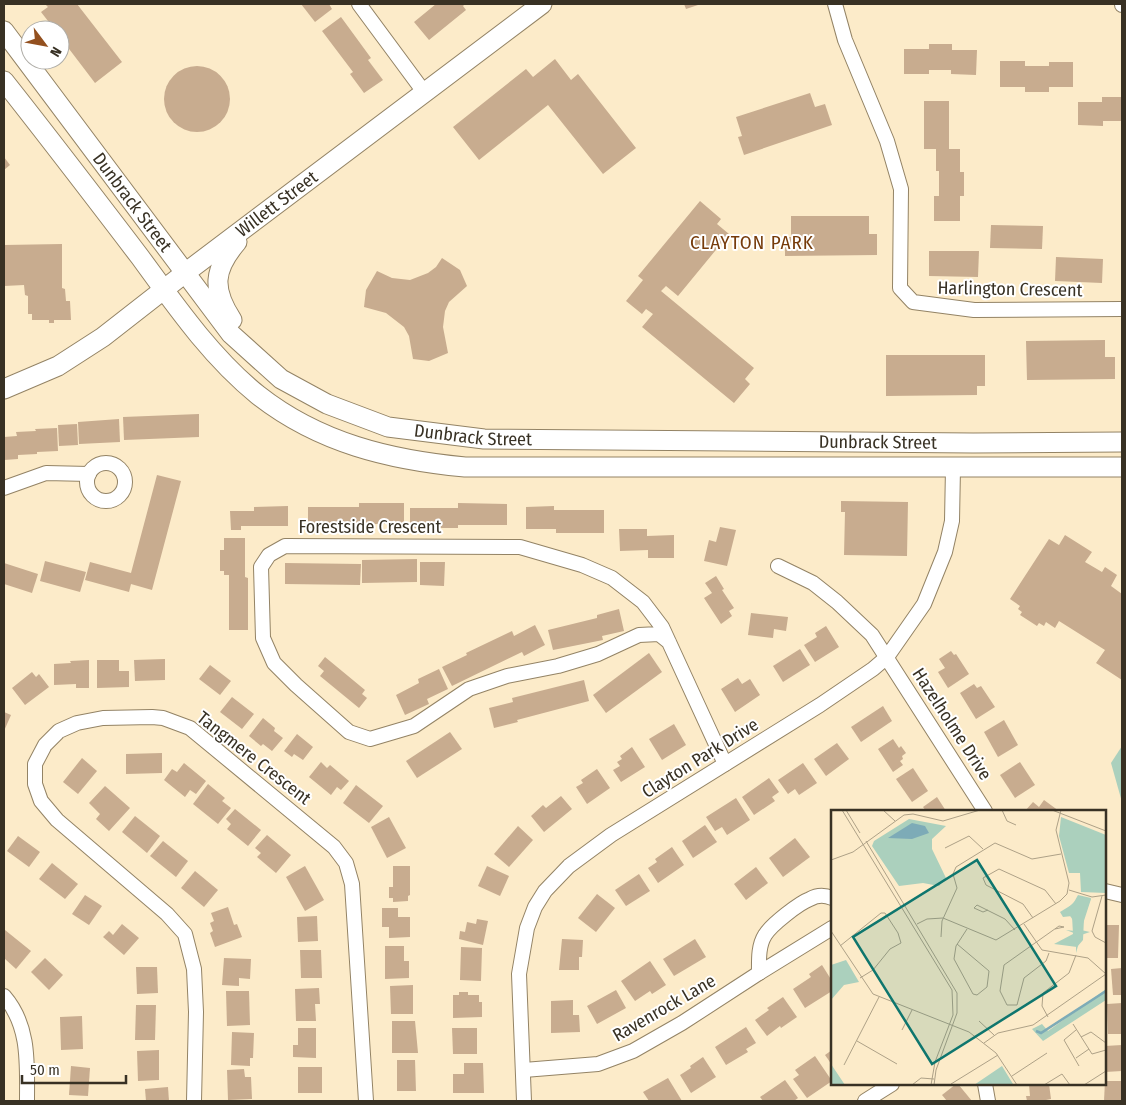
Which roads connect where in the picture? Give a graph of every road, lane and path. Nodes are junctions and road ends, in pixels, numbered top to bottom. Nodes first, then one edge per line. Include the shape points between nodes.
1 (359, 4) edge
2 (542, 4) edge
3 (835, 4) edge
4 (4, 31) edge
5 (4, 80) edge
6 (424, 92) junction
7 (256, 220) junction
8 (185, 273) junction
9 (164, 290) junction
10 (1122, 309) edge
11 (260, 362) junction
12 (4, 389) edge
13 (1122, 442) edge
14 (1122, 467) edge
15 (953, 468) junction
16 (89, 474) dead end
17 (4, 488) edge
18 (778, 566) dead end
19 (669, 642) junction
20 (887, 657) junction
21 (725, 764) junction
22 (985, 810) edge
23 (1106, 891) edge
24 (1122, 895) edge
25 (831, 898) edge
26 (831, 929) edge
27 (759, 973) junction
28 (4, 996) edge
29 (524, 1070) junction
30 (890, 1085) edge
31 (986, 1085) edge
32 (28, 1101) edge
33 (194, 1101) edge
34 (366, 1101) edge
35 (524, 1101) edge
36 (865, 1101) edge
37 (988, 1101) edge

1 - 6 street
2 - 6 main road, Willett Street
3 - 10 street, Harlington Crescent via 845,40 887,141 901,189 900,288 913,302 974,310
4 - 8 main road, Dunbrack Street
5 - 9 main road, Dunbrack Street
6 - 7 main road, Willett Street
7 - 8 main road, Willett Street
7 - 11 main road via 226,254 217,279 223,306
8 - 9 main road, Willett Street
8 - 11 main road, Dunbrack Street via 231,334
9 - 12 main road, Willett Street via 103,338 58,366
9 - 15 main road, Dunbrack Street via 225,365 258,395 321,432 355,447 391,457 466,467
11 - 13 main road, Dunbrack Street via 281,379 327,404 388,427 484,439
14 - 15 main road, Dunbrack Street
15 - 20 street, Clayton Park Drive via 952,521 945,552 924,604
16 - 17 street via 46,474
18 - 20 street, Hazelholme Drive via 813,583 837,602 872,634
19 - 19 street, Forestside Crescent via 643,602 612,578 582,565 520,547 286,546 269,555 261,567 263,638 274,663 349,732 370,739 414,726 469,689 507,676 598,654 639,635 660,634
19 - 21 street, Forestside Crescent
20 - 21 street, Clayton Park Drive via 874,669
20 - 22 street, Hazelholme Drive
21 - 29 street, Clayton Park Drive via 611,835 569,866 535,906 527,928 519,974
23 - 24 street
25 - 27 street via 822,895 810,898 765,935 759,954
26 - 27 street, Ravenrock Lane
27 - 29 street, Ravenrock Lane via 633,1051 598,1064
28 - 32 street via 19,1018 27,1051
29 - 35 street, Clayton Park Drive
30 - 36 street
31 - 37 street
33 - 34 street, Tangmere Crescent via 194,969 185,934 167,914 57,820 41,801 35,784 35,764 45,745 59,732 77,723 103,718 152,717 190,728 334,847 346,863 352,884

